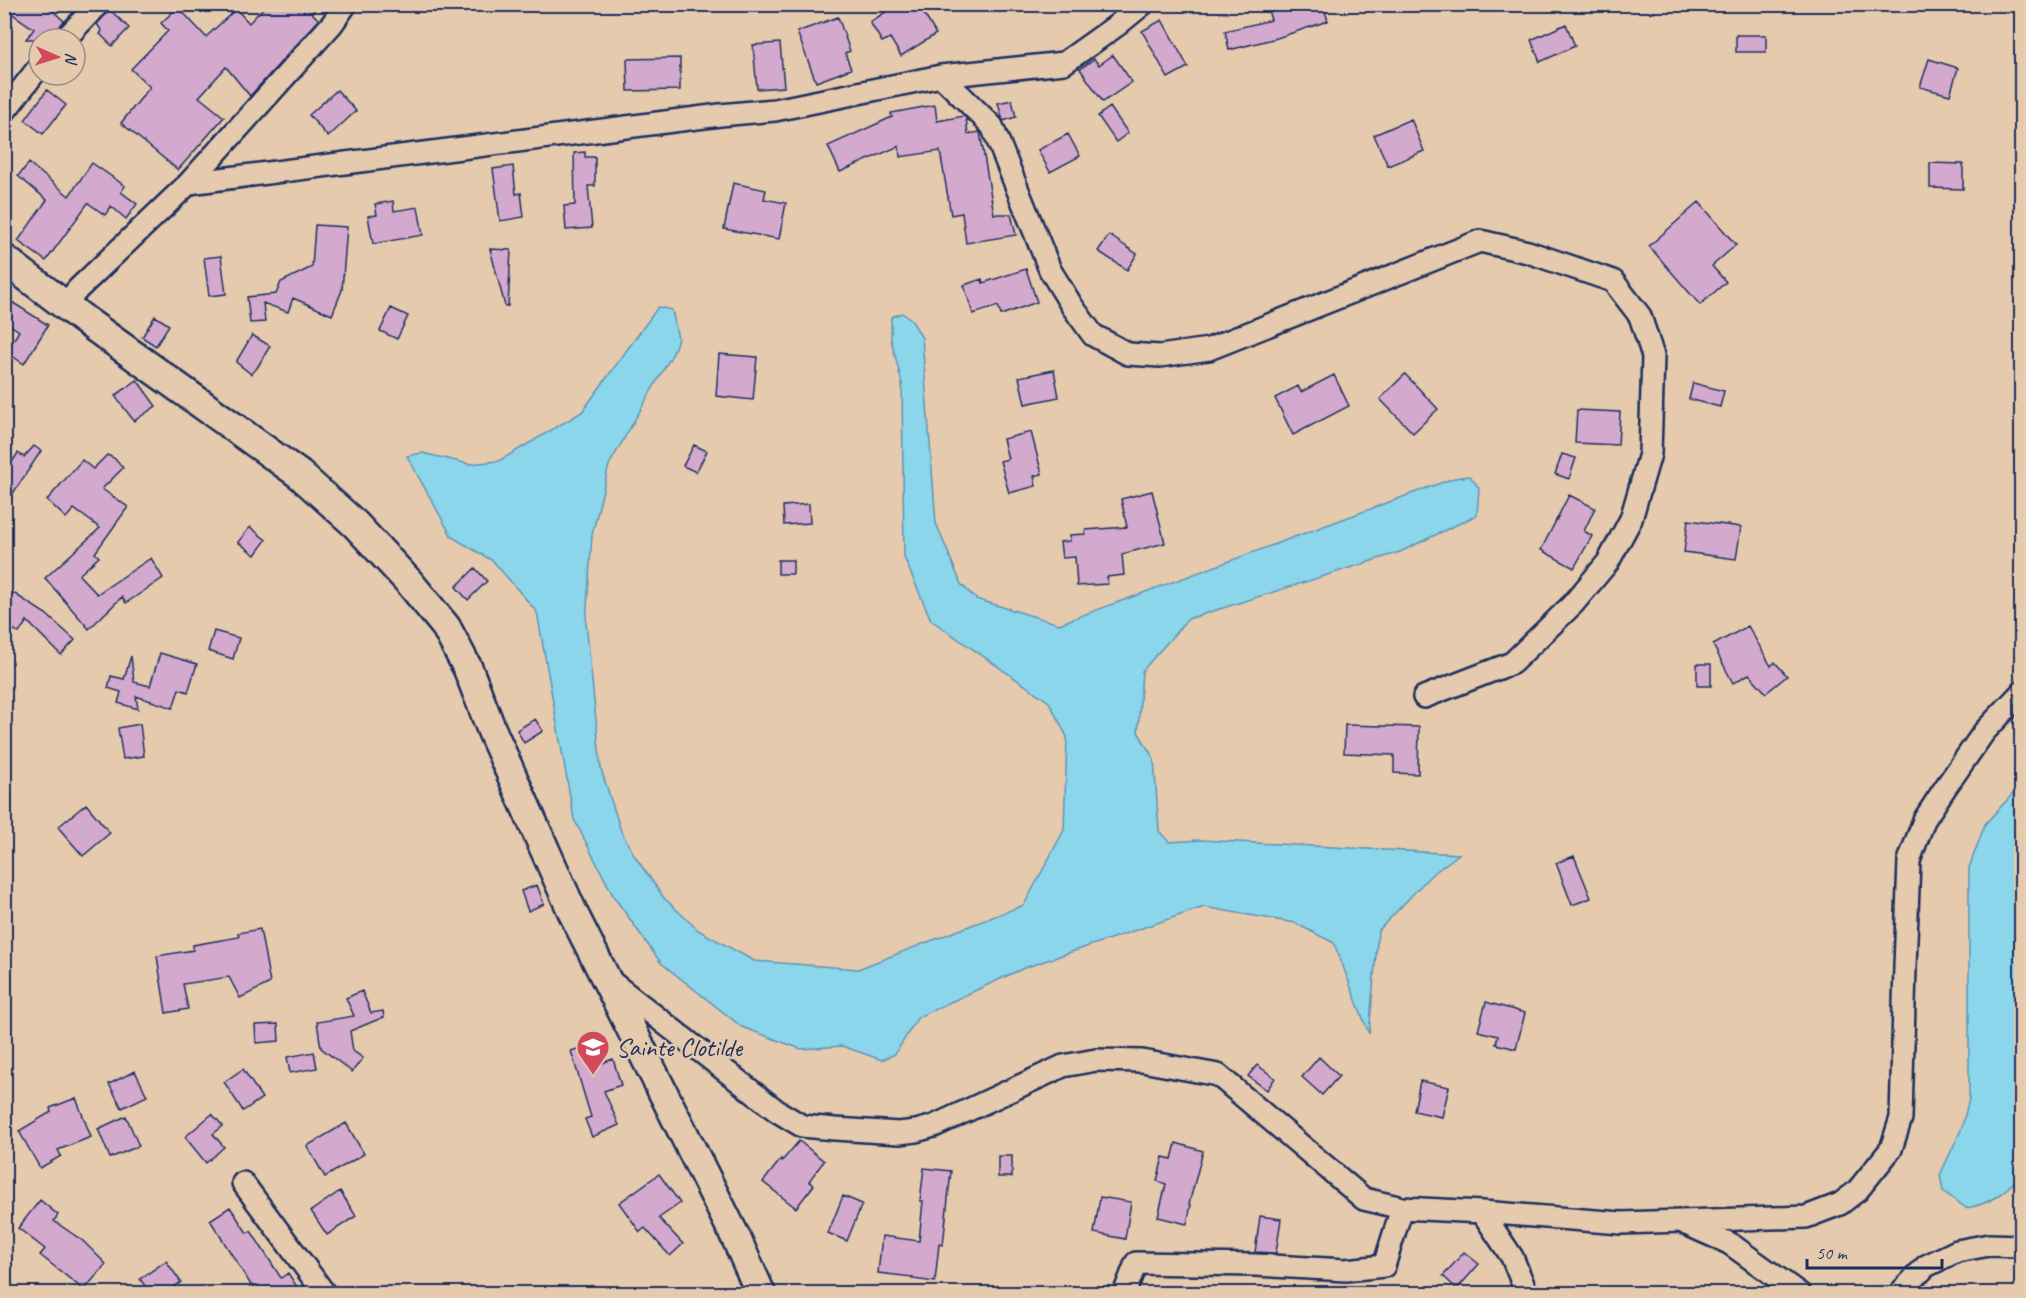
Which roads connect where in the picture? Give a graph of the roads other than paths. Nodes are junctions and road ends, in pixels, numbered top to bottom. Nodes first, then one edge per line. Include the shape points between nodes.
1 (98, 4) edge
2 (346, 4) edge
3 (1143, 4) edge
4 (76, 27) edge
5 (941, 76) junction
6 (27, 82) edge
7 (4, 112) edge
8 (189, 183) junction
9 (4, 259) edge
10 (65, 305) junction
11 (2022, 692) edge
12 (1424, 697) dead end
13 (606, 978) junction
14 (243, 1184) dead end
15 (1402, 1208) junction
16 (1482, 1212) junction
17 (1679, 1221) junction
18 (2022, 1246) edge
19 (325, 1293) edge
20 (761, 1293) edge
21 (1124, 1293) edge
22 (1527, 1293) edge
23 (1800, 1293) edge
24 (1899, 1293) edge

1 - 4 street
2 - 8 street
3 - 5 street via 1064,63
5 - 8 street via 775,110
5 - 12 street via 992,126 1050,270 1072,306 1093,335 1128,354 1160,356 1209,349 1480,241 1528,252 1613,281 1640,316 1653,356 1650,454 1631,519 1608,562 1573,604 1512,663
6 - 7 street
8 - 10 street
9 - 10 street
10 - 13 street via 299,474 355,524 446,627 468,669 573,913
11 - 17 street via 1984,732 1945,788 1924,820 1910,861 1901,1118 1890,1149 1857,1191 1840,1204 1806,1217
13 - 15 street via 777,1111 802,1126 916,1131 1063,1066 1096,1060 1142,1061 1218,1075 1364,1199
13 - 20 street
14 - 19 street
15 - 16 street
15 - 21 street via 1384,1266 1346,1270 1136,1263
16 - 17 street via 1621,1223
16 - 22 street via 1512,1257
17 - 23 street via 1729,1243
18 - 24 street via 1989,1245 1957,1251 1926,1266

